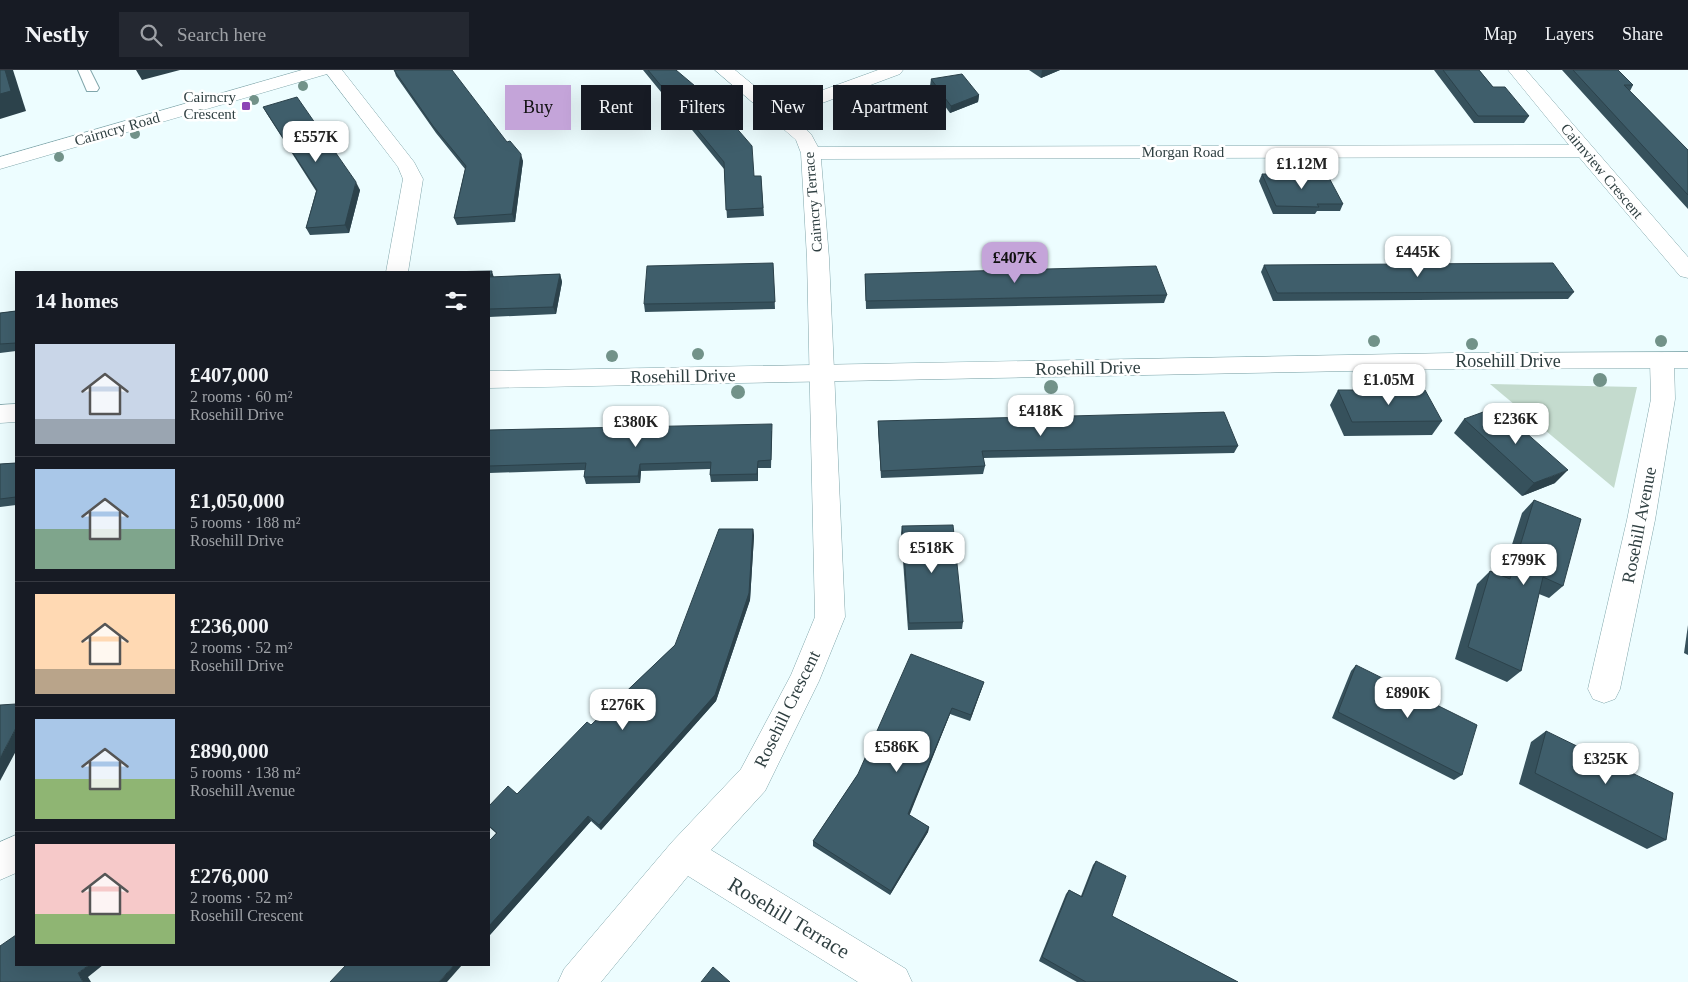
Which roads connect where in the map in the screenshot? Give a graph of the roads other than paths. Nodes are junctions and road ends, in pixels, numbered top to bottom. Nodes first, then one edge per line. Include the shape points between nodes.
1 (84, 70) edge
2 (321, 70) edge
3 (333, 70) edge
4 (724, 70) edge
5 (894, 70) edge
6 (1517, 70) edge
7 (92, 88) dead end
8 (753, 93) edge
9 (823, 95) edge
10 (796, 130) edge
11 (1584, 151) junction
12 (811, 152) junction
13 (0, 163) edge
14 (397, 271) edge
15 (1688, 271) edge
16 (1675, 361) edge
17 (820, 373) junction
18 (490, 380) edge
19 (15, 413) edge
20 (0, 414) edge
21 (1604, 689) dead end
22 (15, 853) edge
23 (684, 854) junction
24 (0, 863) edge
25 (577, 982) edge
26 (893, 982) edge

1 - 7 lane
2 - 13 street, Cairncry Road
3 - 14 street via 407,166 413,179
4 - 8 street, Cairncry Terrace
5 - 9 street
6 - 11 street, Cairnview Crescent
10 - 12 street, Cairncry Terrace
11 - 12 street, Morgan Road
11 - 15 street, Cairnview Crescent
12 - 17 street, Cairncry Terrace via 818,258
16 - 17 street, Rosehill Drive
16 - 21 street, Rosehill Avenue via 1662,399 1641,520
17 - 18 street, Rosehill Drive
17 - 23 street, Rosehill Crescent via 830,617 804,681 753,780
19 - 20 street
22 - 24 street
23 - 25 street, Rosehill Crescent
23 - 26 street, Rosehill Terrace

